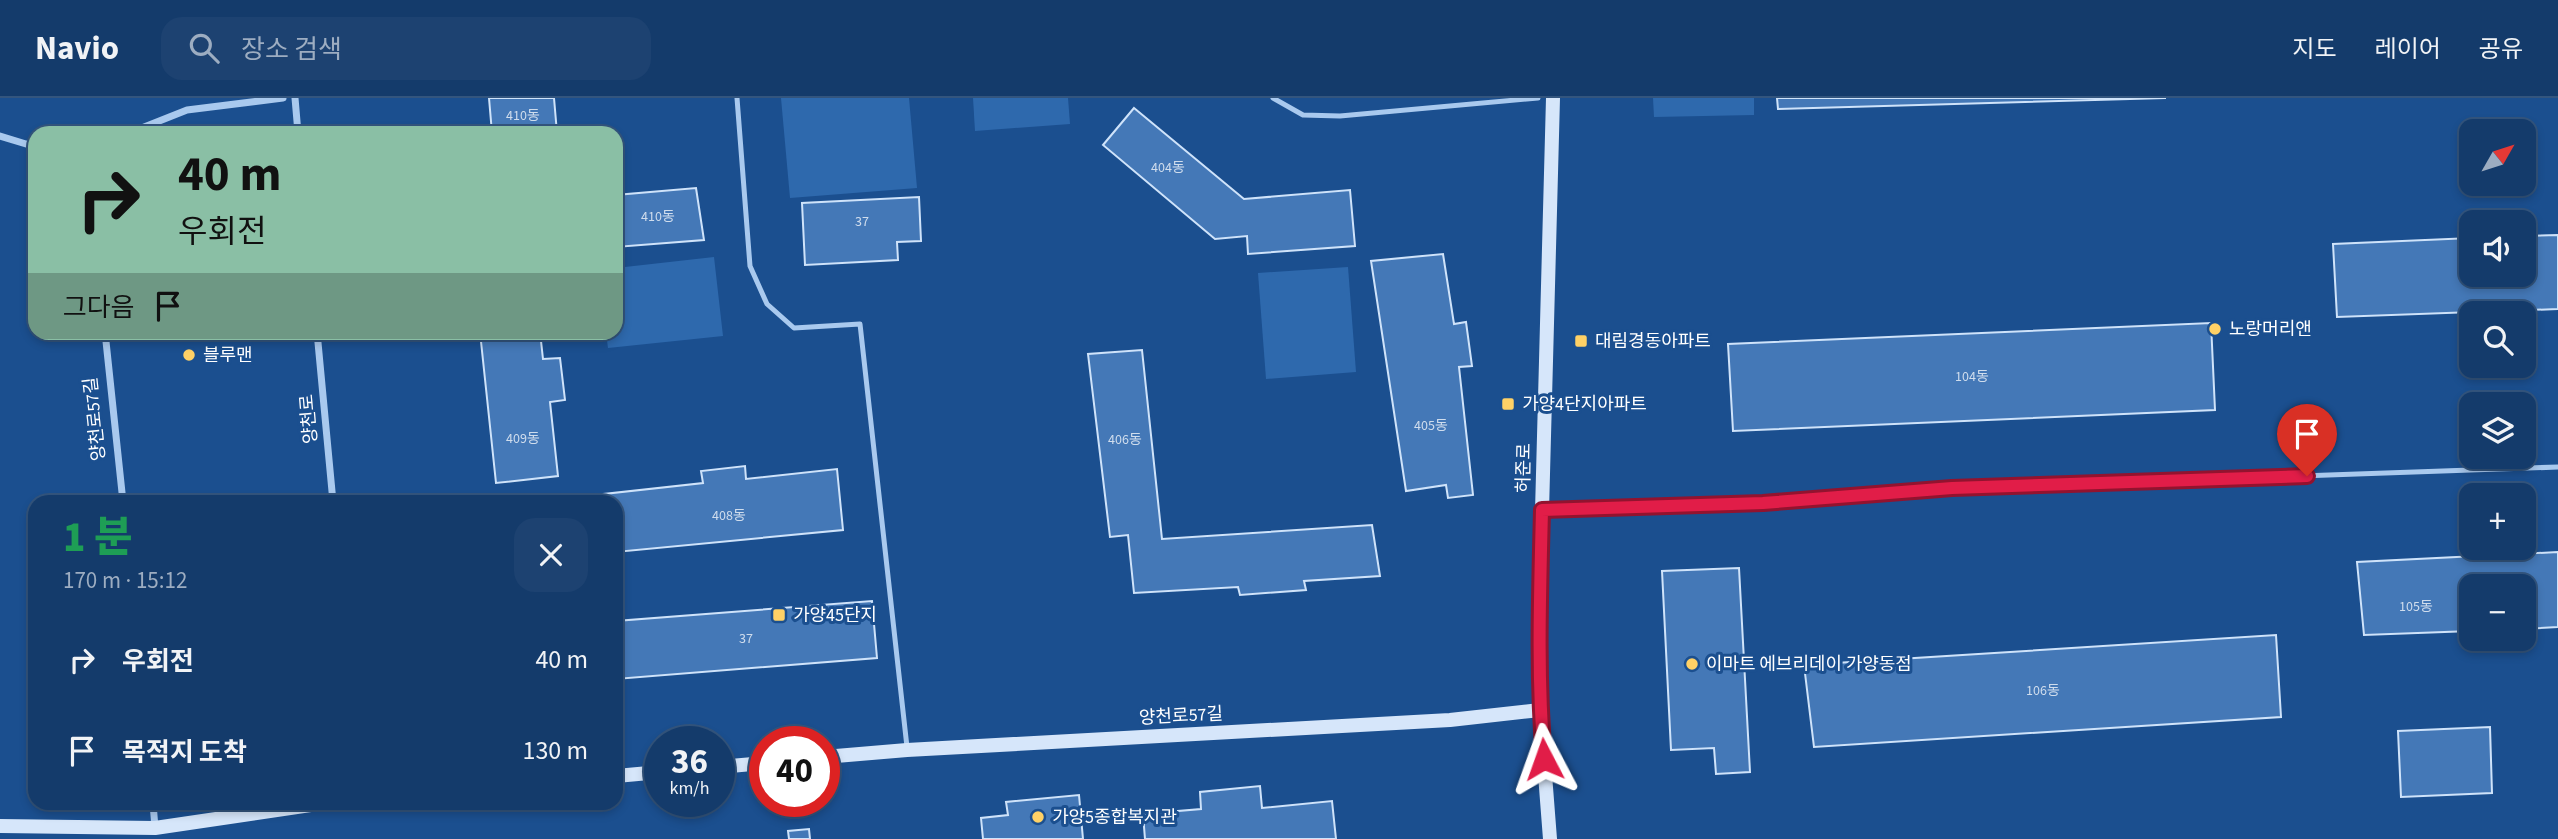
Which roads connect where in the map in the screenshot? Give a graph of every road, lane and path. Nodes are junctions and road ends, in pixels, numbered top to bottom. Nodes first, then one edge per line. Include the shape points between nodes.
1 (283, 98) edge
2 (295, 98) edge
3 (737, 98) edge
4 (1273, 98) edge
5 (1538, 98) edge
6 (1553, 98) edge
7 (147, 126) edge
8 (297, 126) edge
9 (0, 136) edge
10 (28, 144) edge
11 (107, 340) edge
12 (318, 340) edge
13 (2558, 467) edge
14 (121, 495) edge
15 (332, 495) edge
16 (1542, 510) junction
17 (1540, 710) junction
18 (907, 750) junction
19 (840, 756) edge
20 (644, 773) edge
21 (623, 775) edge
22 (154, 810) edge
23 (285, 810) edge
24 (0, 826) edge
25 (156, 833) edge
26 (1550, 839) edge

1 - 7 street via 187,110
2 - 8 street
3 - 18 lane via 750,266 767,304 794,328 860,324
4 - 5 lane via 1303,115 1340,116
6 - 16 street, 허준로
9 - 10 street
11 - 14 street, 양천로57길
12 - 15 street, 양천로
13 - 16 lane via 1952,488 1763,503
16 - 17 street, 허준로
17 - 18 street, 양천로57길 via 1450,720
17 - 26 street, 허준로
18 - 19 street, 양천로57길
20 - 21 street
22 - 25 street
23 - 25 street
24 - 25 street

